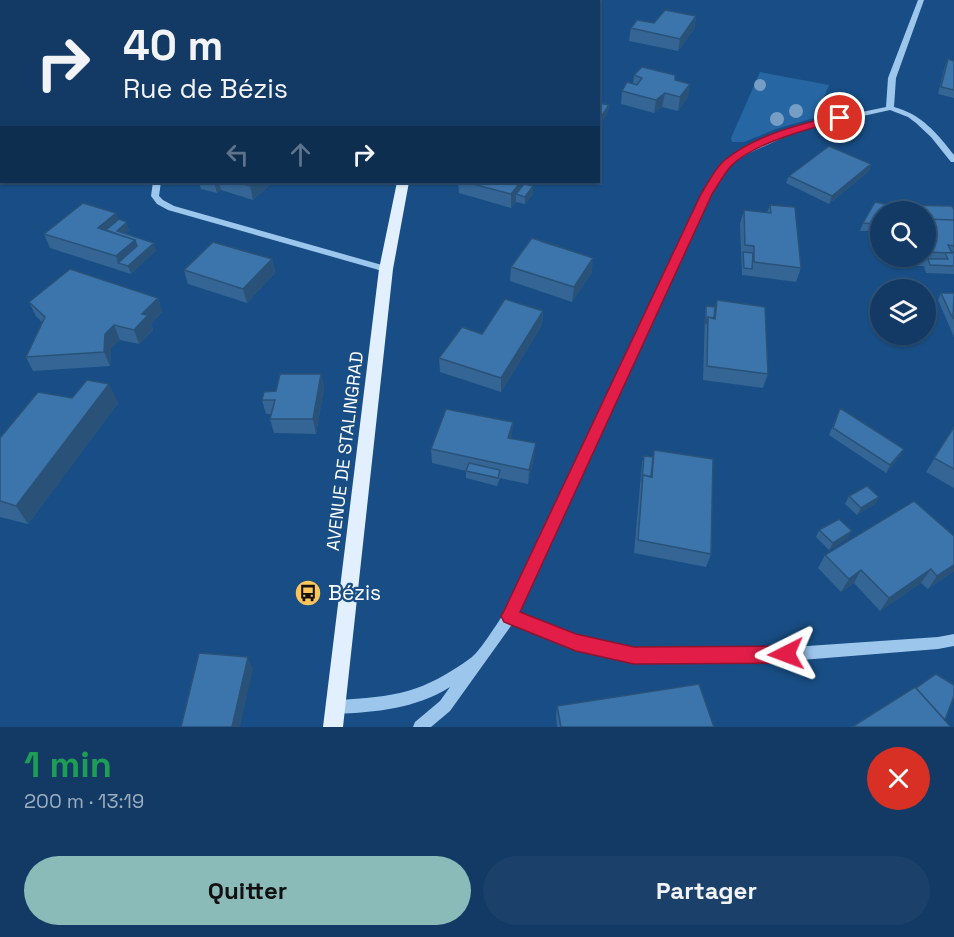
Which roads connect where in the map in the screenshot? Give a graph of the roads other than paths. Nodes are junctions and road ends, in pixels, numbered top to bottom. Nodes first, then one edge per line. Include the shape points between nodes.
1 (921, 0) edge
2 (890, 108) junction
3 (954, 160) edge
4 (157, 183) edge
5 (403, 183) edge
6 (386, 269) junction
7 (510, 616) junction
8 (954, 639) edge
9 (482, 655) junction
10 (336, 707) junction
11 (333, 727) edge
12 (420, 727) edge

1 - 2 street via 892,78
2 - 3 street via 912,114
2 - 7 street via 798,128 746,151 728,164 706,194
4 - 6 street via 155,196 171,208
5 - 6 main road, AVENUE DE STALINGRAD
6 - 10 main road, AVENUE DE STALINGRAD
7 - 8 street via 576,642 634,656 764,656
7 - 9 street
9 - 10 street via 411,700
9 - 12 street via 445,706
10 - 11 main road, AVENUE DE STALINGRAD

